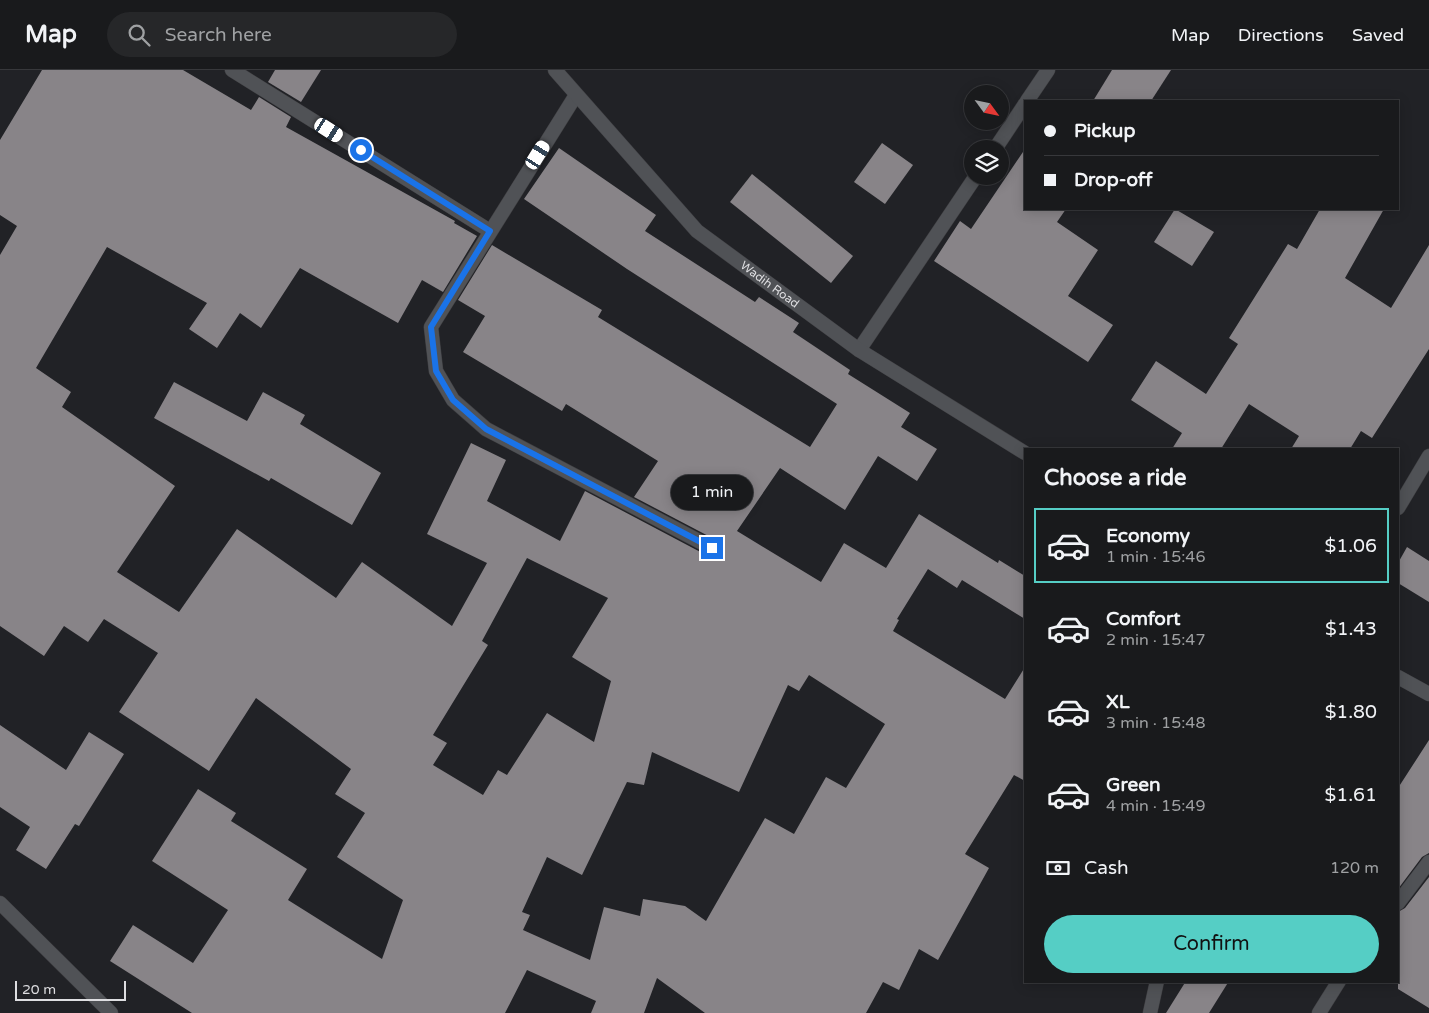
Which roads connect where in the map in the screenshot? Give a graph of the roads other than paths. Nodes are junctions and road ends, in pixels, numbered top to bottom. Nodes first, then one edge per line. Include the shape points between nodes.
1 (232, 70) edge
2 (554, 70) edge
3 (1048, 70) edge
4 (576, 95) junction
5 (1028, 100) edge
6 (1024, 106) edge
7 (1001, 140) edge
8 (970, 185) edge
9 (490, 231) junction
10 (859, 350) junction
11 (1024, 452) edge
12 (1429, 456) edge
13 (1399, 506) edge
14 (712, 548) dead end
15 (1399, 678) edge
16 (1429, 694) edge
17 (1429, 862) edge
18 (0, 902) edge
19 (1399, 902) edge
20 (1157, 983) edge
21 (1338, 983) edge
22 (111, 1013) edge
23 (1150, 1013) edge
24 (1319, 1013) edge

1 - 9 street
2 - 4 street, Wadih Road
3 - 5 street
4 - 9 street
4 - 10 street, Wadih Road via 697,231
6 - 7 street
8 - 10 street
9 - 14 street via 431,327 436,371 453,400 486,429
10 - 11 street, Wadih Road
12 - 13 street
15 - 16 street
17 - 19 street
18 - 22 street
20 - 23 street
21 - 24 street

